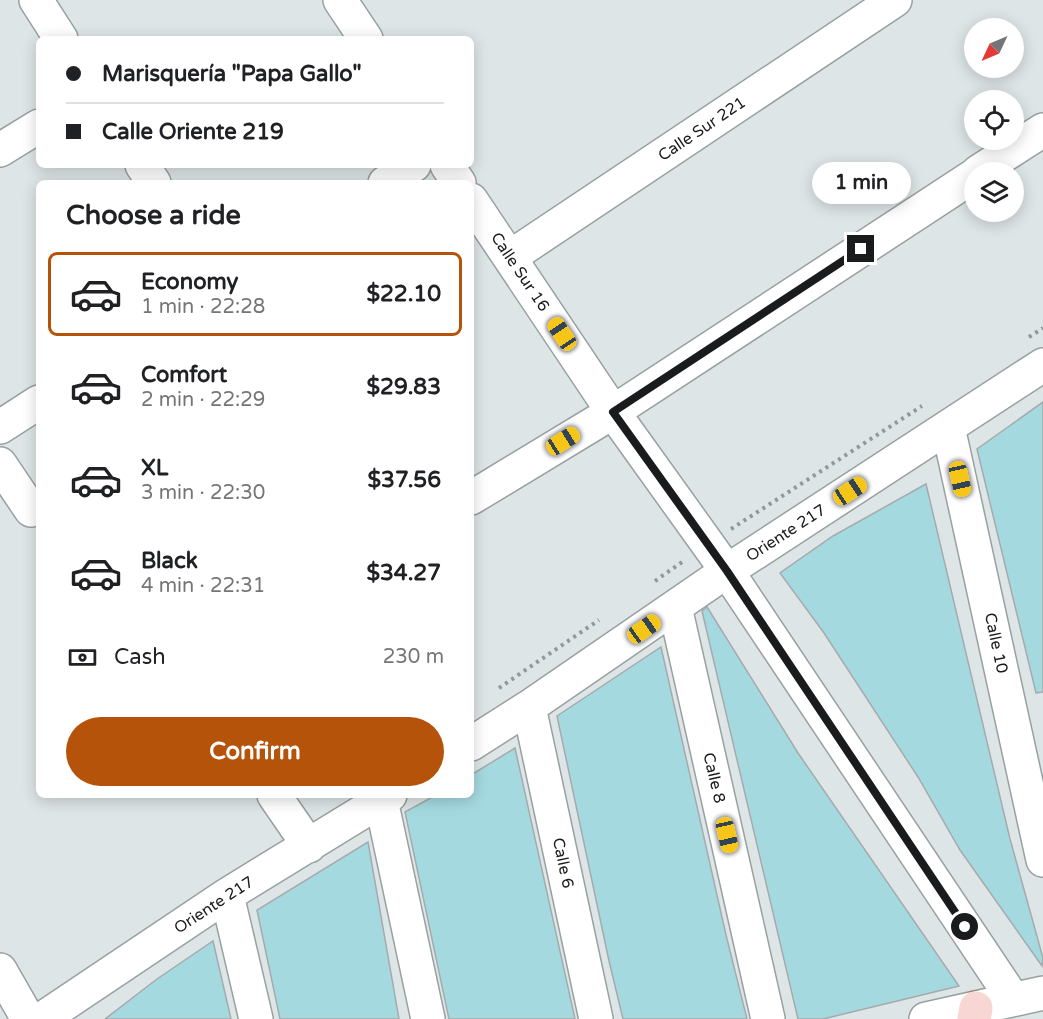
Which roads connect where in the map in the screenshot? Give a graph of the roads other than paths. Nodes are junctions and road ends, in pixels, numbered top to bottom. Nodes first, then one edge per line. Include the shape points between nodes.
1 (36, 0) edge
2 (895, 0) edge
3 (349, 3) edge
4 (59, 36) edge
5 (365, 36) edge
6 (36, 128) edge
7 (1043, 130) edge
8 (0, 150) edge
9 (995, 162) edge
10 (409, 168) edge
11 (390, 180) edge
12 (964, 182) edge
13 (474, 204) edge
14 (510, 257) junction
15 (1043, 365) edge
16 (36, 404) edge
17 (613, 412) junction
18 (0, 427) edge
19 (948, 427) junction
20 (0, 464) edge
21 (474, 496) edge
22 (31, 510) dead end
23 (727, 571) junction
24 (675, 607) junction
25 (529, 707) junction
26 (474, 742) edge
27 (276, 798) edge
28 (385, 798) edge
29 (309, 846) junction
30 (1043, 860) edge
31 (227, 895) junction
32 (0, 970) edge
33 (1028, 996) edge
34 (975, 1013) edge
35 (28, 1019) edge
36 (42, 1019) edge
37 (256, 1019) edge
38 (428, 1019) edge
39 (596, 1019) edge
40 (768, 1019) edge
41 (926, 1019) edge

1 - 4 street
2 - 14 street, Calle Sur 221
3 - 5 street
6 - 8 street
7 - 9 street
10 - 11 street
12 - 17 street
13 - 14 street, Calle Sur 16
14 - 17 street, Calle Sur 16
15 - 19 street, Oriente 217
16 - 18 street
17 - 21 street
17 - 23 street, Calle Sur 16
19 - 23 street, Oriente 217
19 - 30 street, Calle 10
20 - 22 street
23 - 24 street, Oriente 217
23 - 33 street, Calle Sur 16
24 - 25 street, Oriente 217
24 - 40 street, Calle 8
25 - 26 street, Oriente 217
25 - 39 street, Calle 6
27 - 29 street
28 - 29 street, Oriente 217
28 - 38 street
29 - 31 street, Oriente 217
31 - 36 street, Oriente 217
31 - 37 street
32 - 35 street
33 - 34 street
34 - 41 street

